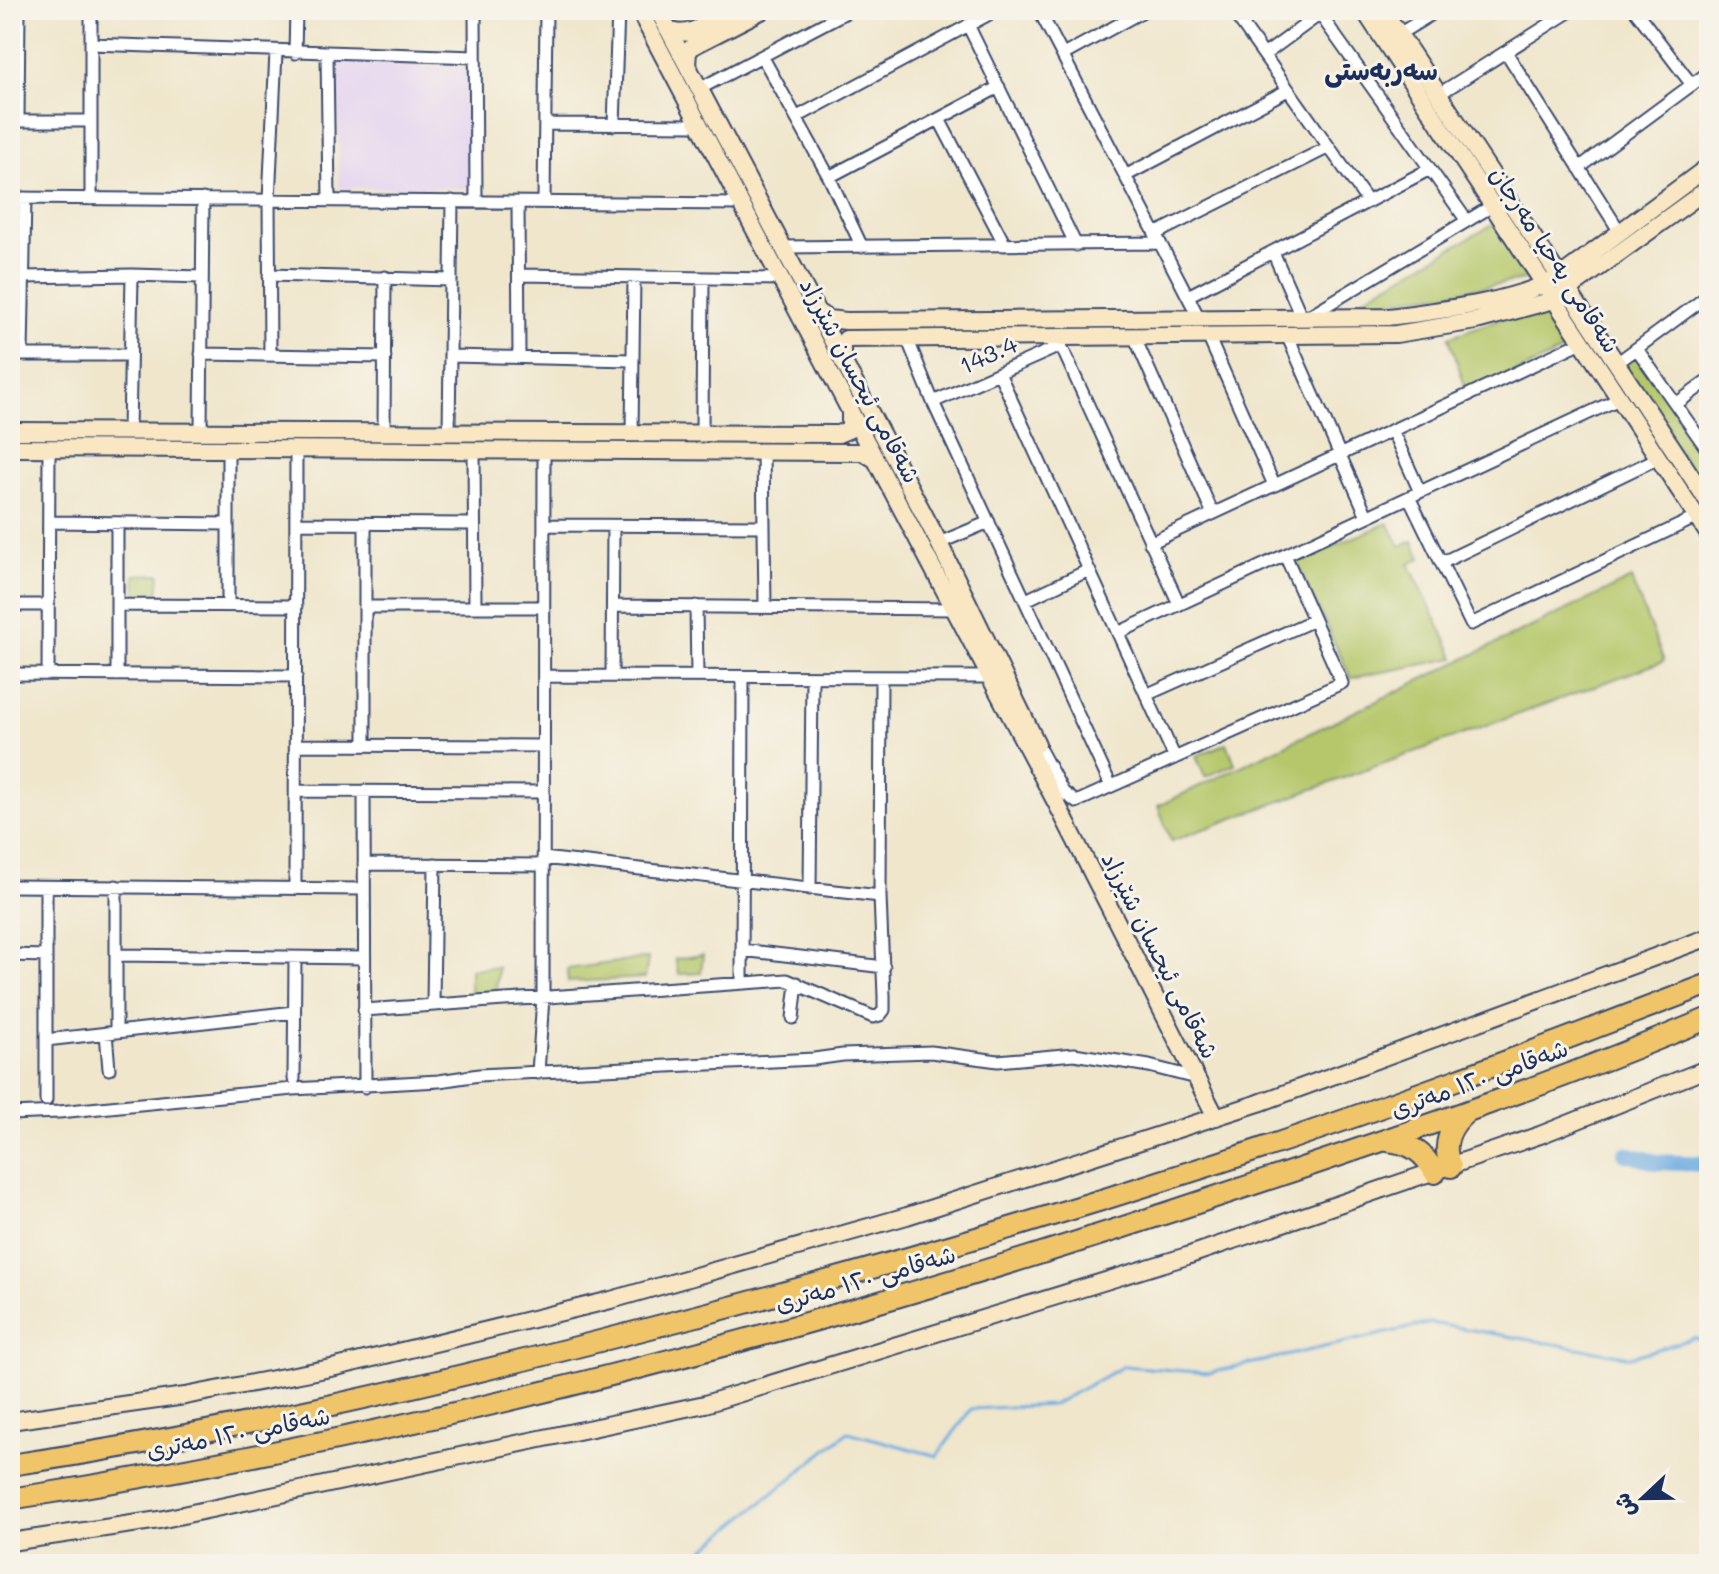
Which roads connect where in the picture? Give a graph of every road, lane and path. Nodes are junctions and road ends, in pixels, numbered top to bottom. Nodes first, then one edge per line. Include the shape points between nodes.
1 (19, 10) edge
2 (91, 10) edge
3 (296, 10) edge
4 (475, 10) edge
5 (546, 10) edge
6 (618, 10) edge
7 (639, 10) edge
8 (658, 10) edge
9 (731, 10) edge
10 (763, 10) edge
11 (850, 10) edge
12 (997, 10) edge
13 (1039, 10) edge
14 (1145, 10) edge
15 (1232, 10) edge
16 (1438, 10) edge
17 (1572, 10) edge
18 (1635, 10) edge
19 (1319, 12) edge
20 (1375, 12) edge
21 (968, 25) junction
22 (667, 28) junction
23 (1399, 34) junction
24 (14, 40) edge
25 (690, 40) junction
26 (91, 44) junction
27 (276, 52) junction
28 (1506, 52) junction
29 (295, 53) junction
30 (327, 53) junction
31 (1063, 55) junction
32 (1264, 55) junction
33 (762, 56) junction
34 (475, 57) junction
35 (687, 65) junction
36 (1709, 72) edge
37 (1692, 85) junction
38 (999, 87) junction
39 (699, 89) junction
40 (1288, 90) junction
41 (1439, 94) junction
42 (797, 117) junction
43 (939, 119) junction
44 (14, 120) edge
45 (90, 121) junction
46 (545, 124) junction
47 (614, 125) junction
48 (700, 125) junction
49 (719, 145) junction
50 (1329, 147) junction
51 (1709, 166) edge
52 (1579, 168) junction
53 (1430, 169) junction
54 (1125, 176) junction
55 (829, 177) junction
56 (1709, 188) edge
57 (10, 198) edge
58 (25, 198) junction
59 (91, 199) junction
60 (203, 199) junction
61 (269, 200) junction
62 (329, 200) junction
63 (452, 201) junction
64 (476, 201) junction
65 (518, 202) junction
66 (544, 202) junction
67 (1368, 202) junction
68 (741, 204) junction
69 (1492, 206) junction
70 (1467, 221) junction
71 (1620, 232) junction
72 (1158, 238) junction
73 (1005, 245) junction
74 (1076, 245) junction
75 (783, 247) junction
76 (862, 247) junction
77 (1273, 252) junction
78 (132, 275) junction
79 (269, 275) junction
80 (519, 275) junction
81 (24, 277) junction
82 (202, 277) junction
83 (385, 277) junction
84 (634, 278) junction
85 (703, 278) junction
86 (781, 279) junction
87 (451, 280) junction
88 (1555, 288) junction
89 (1709, 295) edge
90 (1188, 296) junction
91 (816, 311) junction
92 (1199, 318) junction
93 (1304, 318) junction
94 (846, 321) junction
95 (1164, 327) junction
96 (1287, 335) junction
97 (1134, 336) junction
98 (1208, 336) junction
99 (907, 338) junction
100 (846, 339) junction
101 (1058, 342) junction
102 (1582, 342) junction
103 (1637, 349) junction
104 (201, 354) junction
105 (270, 354) junction
106 (16, 355) edge
107 (130, 355) junction
108 (450, 356) junction
109 (385, 357) junction
110 (519, 357) junction
111 (632, 360) junction
112 (842, 360) junction
113 (1617, 363) junction
114 (999, 373) junction
115 (1709, 380) edge
116 (1619, 399) junction
117 (933, 402) junction
118 (1676, 404) junction
119 (850, 411) junction
120 (1392, 430) junction
121 (10, 431) edge
122 (129, 431) junction
123 (169, 431) junction
124 (201, 432) junction
125 (384, 432) junction
126 (449, 432) junction
127 (516, 433) junction
128 (632, 433) junction
129 (702, 433) junction
130 (838, 434) junction
131 (10, 448) edge
132 (49, 449) junction
133 (169, 449) junction
134 (228, 449) junction
135 (296, 449) junction
136 (474, 450) junction
137 (515, 450) junction
138 (544, 451) junction
139 (763, 451) junction
140 (838, 452) junction
141 (1709, 452) edge
142 (1339, 455) junction
143 (1658, 458) junction
144 (875, 459) junction
145 (1274, 485) junction
146 (1414, 494) junction
147 (1709, 503) edge
148 (914, 514) junction
149 (1213, 514) junction
150 (1367, 516) junction
151 (1697, 517) junction
152 (49, 522) junction
153 (989, 522) junction
154 (117, 523) junction
155 (296, 523) junction
156 (228, 524) junction
157 (365, 524) junction
158 (474, 524) junction
159 (544, 525) junction
160 (613, 526) junction
161 (764, 526) junction
162 (1709, 535) edge
163 (939, 543) junction
164 (1150, 543) junction
165 (1285, 555) junction
166 (1441, 563) junction
167 (1089, 570) junction
168 (1026, 600) junction
169 (1179, 604) junction
170 (10, 605) edge
171 (47, 605) junction
172 (117, 605) junction
173 (228, 605) junction
174 (296, 606) junction
175 (613, 606) junction
176 (696, 606) junction
177 (365, 607) junction
178 (475, 607) junction
179 (543, 607) junction
180 (765, 607) junction
181 (954, 609) junction
182 (1314, 620) junction
183 (1118, 633) junction
184 (10, 674) edge
185 (48, 674) junction
186 (117, 675) junction
187 (296, 676) junction
188 (544, 676) junction
189 (612, 676) junction
190 (697, 676) junction
191 (743, 677) junction
192 (881, 677) junction
193 (990, 677) junction
194 (812, 678) junction
195 (1146, 695) junction
196 (296, 745) junction
197 (365, 745) junction
198 (543, 746) junction
199 (1038, 746) junction
200 (1175, 758) junction
201 (1040, 772) junction
202 (1111, 786) junction
203 (296, 791) junction
204 (364, 791) junction
205 (543, 792) junction
206 (543, 862) junction
207 (364, 864) junction
208 (435, 864) junction
209 (743, 881) junction
210 (10, 886) edge
211 (116, 886) junction
212 (46, 887) junction
213 (295, 887) junction
214 (364, 889) junction
215 (810, 889) junction
216 (880, 896) junction
217 (1709, 937) edge
218 (742, 950) junction
219 (10, 955) edge
220 (116, 955) junction
221 (46, 956) junction
222 (363, 958) junction
223 (295, 959) junction
224 (884, 967) junction
225 (742, 982) junction
226 (797, 983) junction
227 (1709, 984) edge
228 (543, 997) junction
229 (433, 1004) junction
230 (364, 1010) junction
231 (294, 1012) junction
232 (793, 1018) dead end
233 (1709, 1018) edge
234 (111, 1032) junction
235 (46, 1040) junction
236 (1709, 1068) edge
237 (109, 1069) dead end
238 (538, 1073) junction
239 (1196, 1078) junction
240 (294, 1079) dead end
241 (365, 1087) junction
242 (46, 1100) dead end
243 (1469, 1110) junction
244 (10, 1114) edge
245 (1216, 1117) junction
246 (1383, 1141) junction
247 (1443, 1170) junction
248 (10, 1421) edge
249 (10, 1465) edge
250 (10, 1499) edge
251 (10, 1542) edge

1 - 24 street
2 - 26 street
3 - 29 street
4 - 34 street
5 - 46 street
6 - 47 street
7 - 48 street, شەقامی ئیحسان شێرزاد
8 - 22 street, شەقامی ئیحسان شێرزاد
9 - 25 street
10 - 25 street
11 - 33 street
12 - 21 street
13 - 31 street
14 - 31 street
15 - 32 street
16 - 23 street
17 - 28 street
18 - 37 street
19 - 32 street
19 - 53 street
20 - 23 street, شەقامی یەحیا مەرجان
20 - 69 street, شەقامی یەحیا مەرجان
21 - 38 street
21 - 42 street
22 - 25 street
22 - 35 street, شەقامی ئیحسان شێرزاد
23 - 41 street, شەقامی یەحیا مەرجان
24 - 44 street
25 - 35 street
26 - 27 street
26 - 45 street
27 - 29 street
27 - 61 street
28 - 41 street
28 - 52 street
29 - 30 street
30 - 34 street
30 - 62 street
31 - 54 street
32 - 40 street
33 - 39 street
33 - 42 street
34 - 64 street
35 - 39 street, شەقامی ئیحسان شێرزاد
36 - 37 street
37 - 52 street
38 - 43 street
38 - 74 street
39 - 49 street, شەقامی ئیحسان شێرزاد
40 - 50 street
40 - 54 street
41 - 88 street, شەقامی یەحیا مەرجان
42 - 55 street
43 - 55 street
43 - 73 street
44 - 45 street
45 - 59 street
46 - 47 street
46 - 66 street
47 - 48 street
48 - 49 street, شەقامی ئیحسان شێرزاد
49 - 68 street, شەقامی ئیحسان شێرزاد
49 - 75 street, شەقامی ئیحسان شێرزاد
50 - 67 street
50 - 72 street
51 - 71 street
52 - 71 street
53 - 67 street
53 - 70 street
54 - 72 street
55 - 76 street
56 - 88 street
57 - 58 street
58 - 59 street
58 - 81 street
59 - 60 street
60 - 61 street
60 - 82 street
61 - 62 street
61 - 79 street
62 - 63 street
63 - 64 street
63 - 87 street
64 - 65 street
65 - 66 street
65 - 80 street
66 - 68 street
67 - 77 street
68 - 86 street, شەقامی ئیحسان شێرزاد
69 - 70 street
69 - 88 street, شەقامی یەحیا مەرجان
70 - 93 street
71 - 88 street
72 - 74 street
72 - 90 street
73 - 74 street
73 - 76 street
75 - 76 street
75 - 91 street, شەقامی ئیحسان شێرزاد
77 - 90 street
77 - 93 street
78 - 81 street
78 - 82 street
78 - 107 street
79 - 83 street
79 - 105 street
80 - 84 street
80 - 110 street
81 - 106 street
82 - 104 street
83 - 87 street
83 - 109 street
84 - 85 street
84 - 111 street
85 - 86 street
85 - 129 street
86 - 119 street, شەقامی ئیحسان شێرزاد
87 - 108 street
88 - 93 street via 1388,317
88 - 96 street via 1476,321 1396,334
88 - 102 street, شەقامی یەحیا مەرجان
88 - 113 street, شەقامی یەحیا مەرجان
89 - 103 street
90 - 92 street
91 - 94 street
91 - 112 street, شەقامی ئیحسان شێرزاد
92 - 93 street
92 - 95 street
94 - 95 street
94 - 100 street via 840,332
95 - 97 street
95 - 98 street
96 - 98 street
96 - 142 street
97 - 101 street
97 - 149 street
98 - 145 street
99 - 100 street
99 - 101 street
99 - 117 street
100 - 112 street
101 - 114 street, 143.4
101 - 164 street
102 - 116 street, شەقامی یەحیا مەرجان
102 - 120 street
103 - 113 street
103 - 118 street
104 - 105 street
104 - 124 street
105 - 109 street
106 - 107 street
107 - 122 street
108 - 110 street
108 - 126 street
109 - 125 street
110 - 111 street
111 - 128 street
112 - 148 street, شەقامی ئیحسان شێرزاد
113 - 147 street, شەقامی یەحیا مەرجان
114 - 117 street, 143.4
114 - 167 street
115 - 118 street
116 - 143 street, شەقامی یەحیا مەرجان
116 - 146 street
117 - 153 street
118 - 141 street
119 - 130 street via 850,429
119 - 144 street, شەقامی ئیحسان شێرزاد
120 - 142 street
120 - 146 street
121 - 122 street
122 - 123 street
123 - 124 street
123 - 133 street
124 - 125 street
125 - 126 street
126 - 127 street
127 - 128 street
127 - 137 street
128 - 129 street
129 - 130 street
130 - 140 street via 843,441
131 - 132 street
132 - 133 street
132 - 152 street
133 - 134 street
134 - 135 street
134 - 156 street
135 - 136 street
135 - 155 street
136 - 137 street
136 - 158 street
137 - 138 street
138 - 139 street
138 - 159 street
139 - 140 street
139 - 161 street
140 - 144 street via 863,452
142 - 145 street
142 - 150 street
143 - 151 street, شەقامی یەحیا مەرجان
143 - 166 street
144 - 148 street, شەقامی ئیحسان شێرزاد
145 - 149 street
146 - 150 street
146 - 166 street
148 - 163 street, شەقامی ئیحسان شێرزاد
148 - 181 street, شەقامی ئیحسان شێرزاد
149 - 164 street
150 - 165 street
151 - 162 street, شەقامی یەحیا مەرجان
151 - 166 street via 1471,624
152 - 154 street
152 - 171 street
153 - 163 street
153 - 168 street
154 - 156 street
154 - 172 street
155 - 157 street
155 - 174 street
156 - 173 street
157 - 158 street
157 - 177 street
158 - 178 street
159 - 160 street
159 - 179 street
160 - 161 street
160 - 175 street
161 - 180 street
163 - 199 street, شەقامی ئیحسان شێرزاد
164 - 169 street
165 - 169 street
165 - 182 street
167 - 168 street
167 - 183 street
168 - 202 street
169 - 183 street
170 - 171 street
171 - 185 street
172 - 173 street
172 - 186 street
173 - 174 street
174 - 187 street
175 - 176 street
175 - 189 street
176 - 180 street
176 - 190 street
177 - 178 street
177 - 197 street
178 - 179 street
179 - 188 street
180 - 181 street
181 - 193 street, شەقامی ئیحسان شێرزاد
182 - 195 street
182 - 200 street via 1342,683
183 - 195 street
184 - 185 street
185 - 186 street
186 - 187 street
187 - 196 street
188 - 189 street
188 - 198 street
189 - 190 street
190 - 191 street
191 - 194 street
191 - 209 street
192 - 193 street
192 - 194 street
192 - 216 street
193 - 201 street, شەقامی ئیحسان شێرزاد
194 - 215 street
195 - 200 street
196 - 197 street
196 - 203 street
197 - 198 street
198 - 205 street
199 - 201 street, شەقامی ئیحسان شێرزاد
199 - 202 street via 1069,799 1076,802
200 - 202 street
201 - 239 street, شەقامی ئیحسان شێرزاد
203 - 204 street
203 - 213 street
204 - 205 street
204 - 207 street
205 - 206 street
206 - 208 street
206 - 209 street
206 - 228 street
207 - 208 street
207 - 214 street
208 - 229 street
209 - 215 street
209 - 218 street
210 - 212 street
211 - 212 street
211 - 213 street
211 - 220 street
212 - 221 street
213 - 214 street
214 - 222 street
215 - 216 street
216 - 224 street
217 - 245 street
218 - 224 street
218 - 225 street
219 - 221 street
220 - 223 street
220 - 234 street
221 - 235 street
222 - 223 street
222 - 230 street
223 - 231 street
224 - 226 street via 884,1010 873,1017
225 - 226 street
225 - 228 street
226 - 232 street
227 - 249 highway, شەقامی ١٢٠ مەتری via 1201,1169 965,1242 468,1375 213,1430
228 - 229 street
228 - 238 street
229 - 230 street
230 - 241 street
231 - 234 street
231 - 240 street
233 - 243 highway, شەقامی ١٢٠ مەتری
234 - 235 street
234 - 237 street
235 - 242 street
236 - 247 street
238 - 239 street via 931,1052 998,1061 1074,1054
238 - 241 street
239 - 245 street, شەقامی ئیحسان شێرزاد
241 - 244 street
243 - 246 highway, شەقامی ١٢٠ مەتری
243 - 247 highway via 1448,1137
245 - 248 street via 907,1216 597,1304 260,1382
246 - 247 highway via 1417,1150
246 - 250 highway, شەقامی ١٢٠ مەتری via 1021,1260 734,1343 263,1455
247 - 251 street via 1187,1256 705,1404 159,1520

